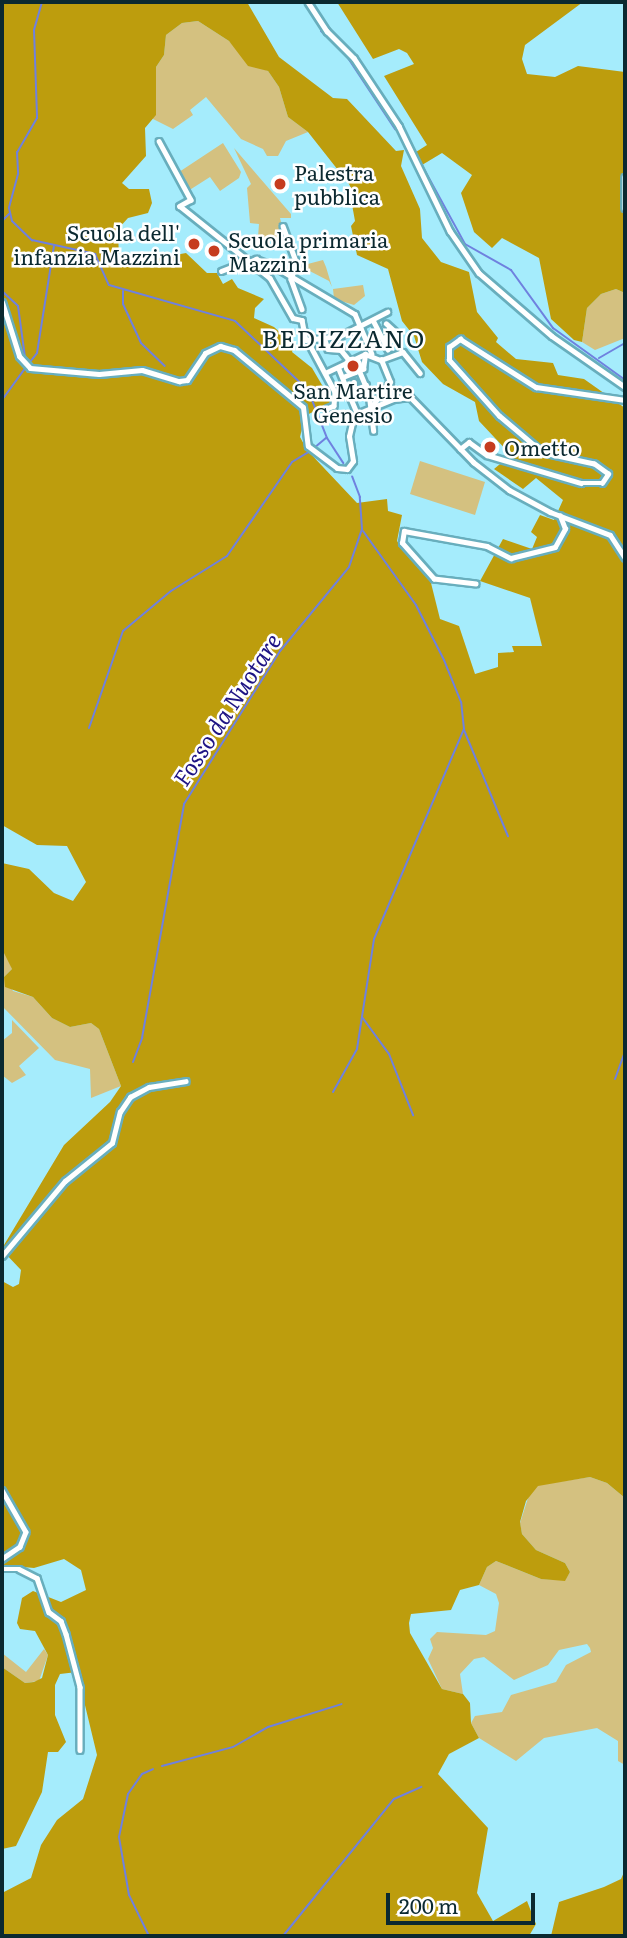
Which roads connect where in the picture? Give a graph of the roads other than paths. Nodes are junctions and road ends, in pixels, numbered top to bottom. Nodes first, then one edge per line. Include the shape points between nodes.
1 (308, 2) edge
2 (159, 141) dead end
3 (625, 177) edge
4 (625, 208) edge
5 (283, 226) dead end
6 (248, 262) junction
7 (221, 271) dead end
8 (292, 277) junction
9 (2, 302) edge
10 (387, 312) dead end
11 (302, 317) junction
12 (373, 320) junction
13 (386, 324) dead end
14 (362, 327) junction
15 (383, 338) junction
16 (325, 340) junction
17 (311, 346) dead end
18 (388, 349) dead end
19 (371, 353) junction
20 (365, 354) junction
21 (381, 360) junction
22 (343, 364) junction
23 (361, 370) junction
24 (326, 373) junction
25 (420, 373) dead end
26 (342, 377) junction
27 (354, 382) dead end
28 (366, 385) junction
29 (625, 386) edge
30 (355, 390) junction
31 (349, 394) junction
32 (625, 400) edge
33 (371, 407) junction
34 (327, 409) dead end
35 (356, 413) junction
36 (374, 431) dead end
37 (460, 449) junction
38 (560, 516) junction
39 (625, 558) edge
40 (476, 584) dead end
41 (186, 1081) dead end
42 (2, 1256) edge
43 (2, 1490) edge
44 (2, 1559) edge
45 (2, 1569) edge
46 (80, 1750) dead end

1 - 29 street via 327,31 354,58 399,126 450,231 480,273 552,336
2 - 6 street via 191,200 180,206
3 - 4 street
5 - 8 street via 297,264
6 - 7 street
6 - 8 street via 265,261
6 - 11 street via 270,278 293,318
8 - 11 street
8 - 14 street via 355,314
9 - 35 street via 19,356 30,368 99,374 142,370 179,382 187,380 205,353 227,347 248,358 306,411 311,450 343,469 354,461 349,436
10 - 12 street
11 - 16 street via 306,340
12 - 14 street
12 - 15 street
13 - 15 street via 395,332
14 - 16 street
14 - 19 street
15 - 18 street
16 - 22 street
17 - 24 street
19 - 20 street
19 - 21 street
20 - 22 street
20 - 23 street
21 - 25 street via 403,352
21 - 33 street via 390,382
22 - 24 street
22 - 26 street
23 - 26 street
23 - 28 street
24 - 34 street via 336,394 334,406
26 - 31 street
27 - 30 street
28 - 30 street
28 - 33 street
30 - 31 street
31 - 35 street
32 - 37 street via 536,387 460,339 449,347 449,360 499,416 543,453 594,464 608,474 602,484 581,483 486,455 468,442
33 - 35 street
33 - 36 street
33 - 37 street via 410,397
37 - 38 street via 509,490
38 - 39 street via 610,535
38 - 40 street via 565,529 555,547 511,558 487,546 404,531 402,543 434,579
41 - 42 street via 149,1087 130,1097 120,1112 112,1143 65,1181
43 - 44 street via 26,1532 20,1547
45 - 46 street via 19,1569 37,1578 49,1612 61,1621 80,1688

